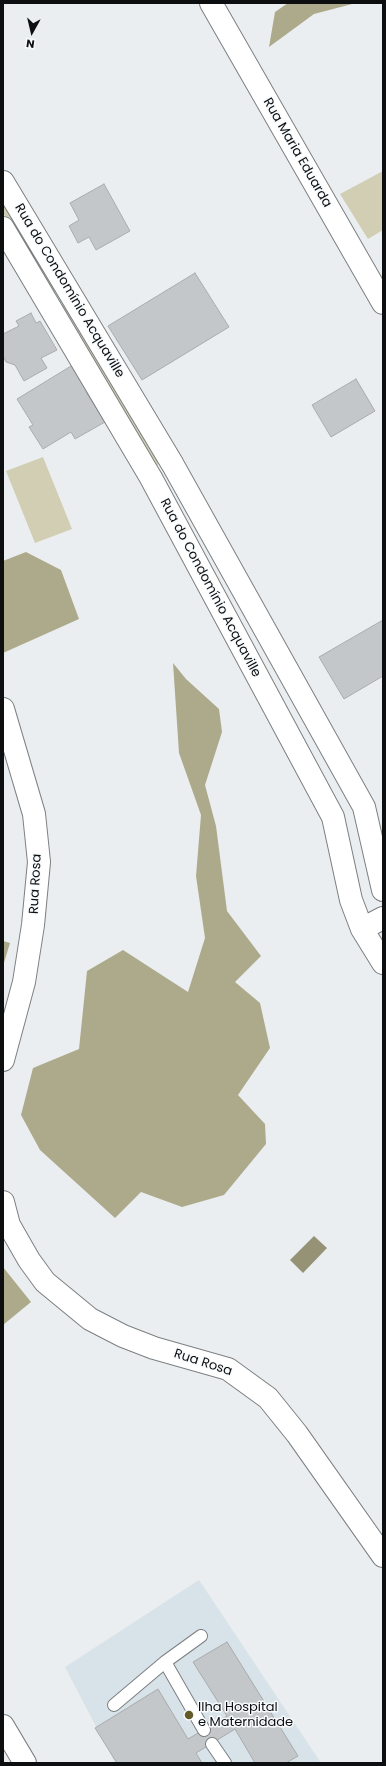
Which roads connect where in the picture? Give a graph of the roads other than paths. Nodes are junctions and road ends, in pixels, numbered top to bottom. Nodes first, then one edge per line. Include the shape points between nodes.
1 (210, 3) edge
2 (3, 182) edge
3 (3, 228) edge
4 (70, 292) junction
5 (383, 303) edge
6 (48, 304) junction
7 (173, 465) junction
8 (151, 478) junction
9 (292, 679) junction
10 (266, 694) junction
11 (3, 709) edge
12 (383, 890) edge
13 (383, 918) edge
14 (362, 929) junction
15 (383, 963) edge
16 (3, 1060) edge
17 (3, 1202) edge
18 (383, 1556) edge
19 (201, 1636) dead end
20 (165, 1662) junction
21 (114, 1706) dead end
22 (3, 1726) edge
23 (204, 1730) dead end
24 (212, 1744) dead end
25 (24, 1763) edge
26 (225, 1763) edge

1 - 5 street, Rua Maria Eduarda
2 - 4 street, Rua do Condomínio Acquaville
3 - 6 street, Rua do Condomínio Acquaville
4 - 6 street
4 - 7 street, Rua do Condomínio Acquaville
6 - 8 street, Rua do Condomínio Acquaville
7 - 8 street
7 - 9 street, Rua do Condomínio Acquaville
8 - 10 street, Rua do Condomínio Acquaville
9 - 10 street
9 - 12 street, Rua do Condomínio Acquaville via 364,807
10 - 14 street, Rua do Condomínio Acquaville via 334,818 352,900
11 - 16 street, Rua Rosa via 34,814 39,862 24,982
13 - 14 street
14 - 15 street, Rua do Condomínio Acquaville
17 - 18 street, Rua Rosa via 9,1225 45,1282 90,1319 154,1348 228,1369 268,1398 297,1434
19 - 20 lane
20 - 21 lane
20 - 23 lane
22 - 25 street
24 - 26 lane

